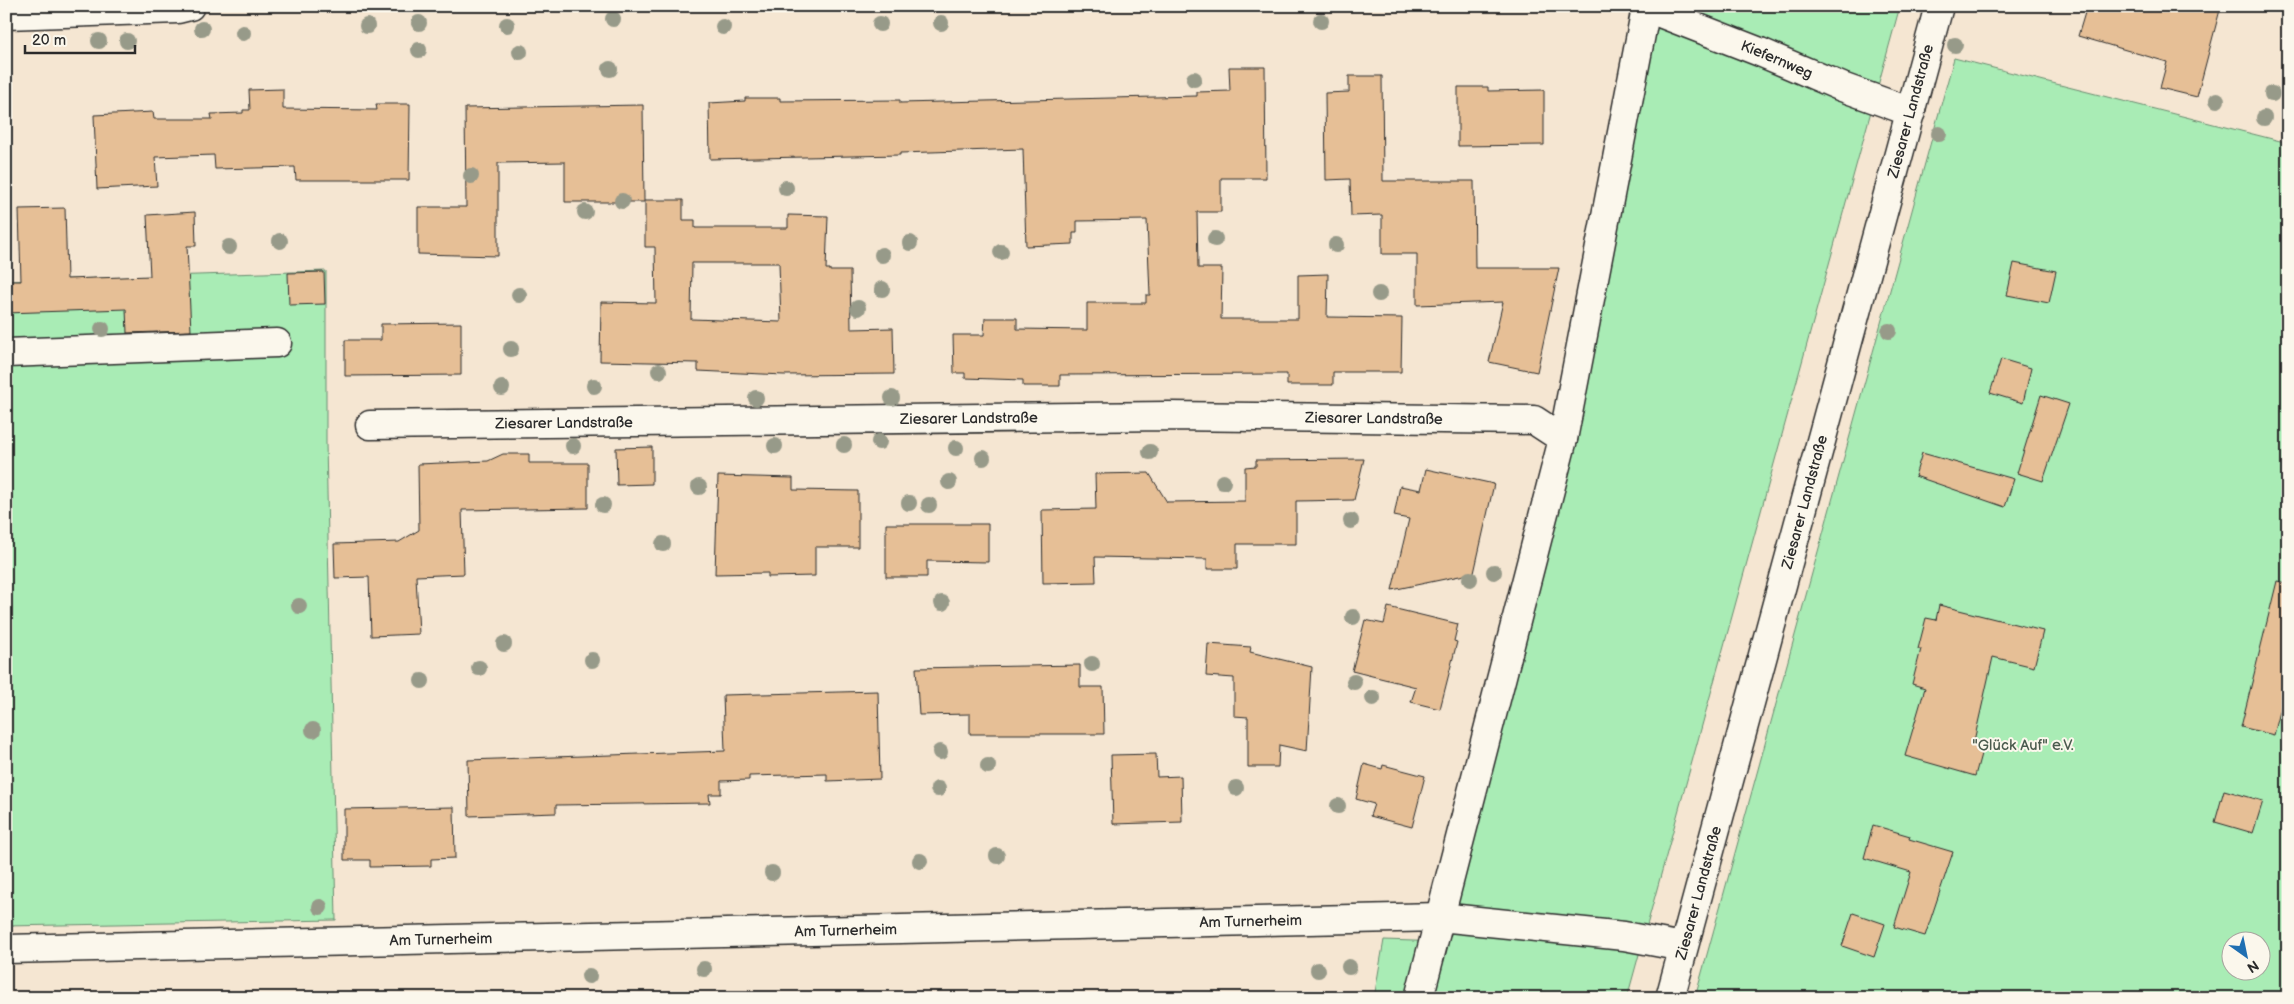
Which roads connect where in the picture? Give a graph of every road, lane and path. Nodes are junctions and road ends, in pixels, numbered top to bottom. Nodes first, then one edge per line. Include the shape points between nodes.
1 (190, 6) edge
2 (1939, 6) edge
3 (1644, 7) edge
4 (65, 10) edge
5 (6, 15) edge
6 (1911, 112) junction
7 (277, 343) dead end
8 (6, 353) edge
9 (370, 425) dead end
10 (1563, 439) junction
11 (1440, 917) junction
12 (1683, 947) junction
13 (6, 949) edge
14 (1419, 998) edge
15 (1670, 998) edge

1 - 4 street via 178,10
2 - 6 street, Ziesarer Landstraße
3 - 6 street, Kiefernweg
3 - 10 street
4 - 5 street
6 - 12 street, Ziesarer Landstraße
7 - 8 street
9 - 10 street, Ziesarer Landstraße via 1168,416 1534,420
10 - 11 street
11 - 12 street, Am Turnerheim via 1624,936
11 - 13 street, Am Turnerheim
11 - 14 street
12 - 15 street, Ziesarer Landstraße

